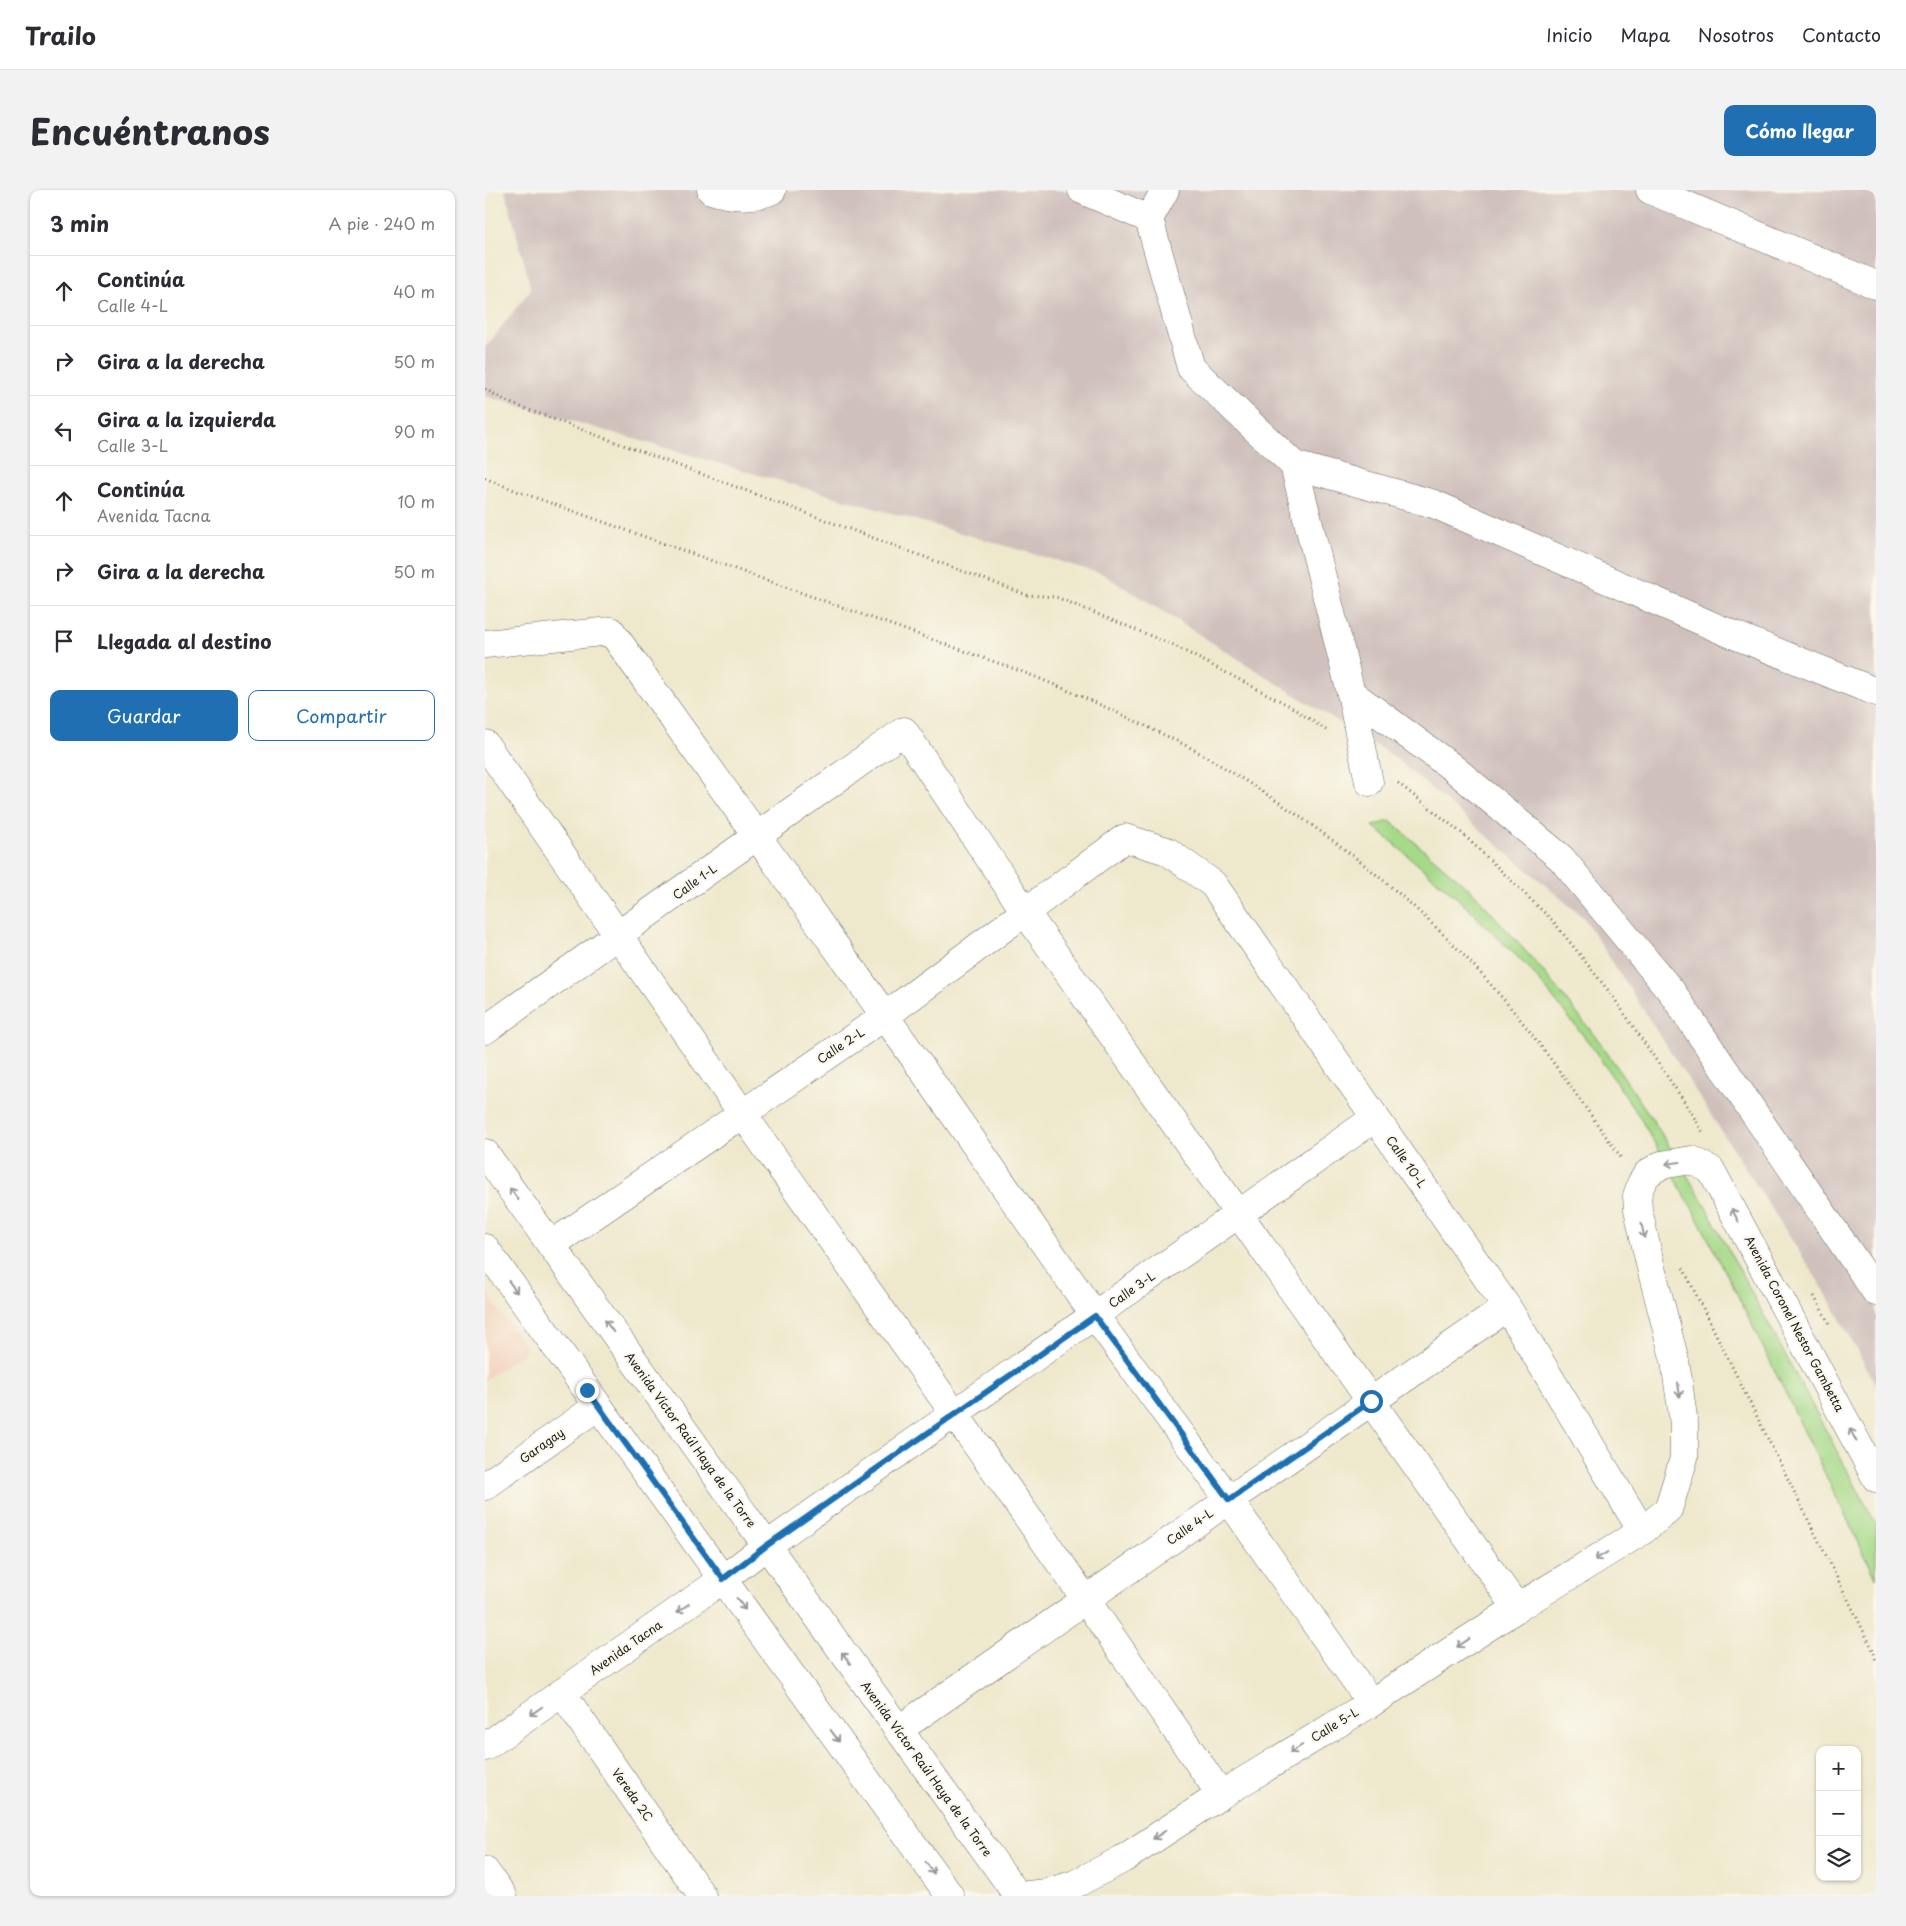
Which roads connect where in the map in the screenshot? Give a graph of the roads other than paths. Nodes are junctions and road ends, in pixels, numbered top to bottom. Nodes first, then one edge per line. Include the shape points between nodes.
1 (711, 190) edge
2 (771, 190) edge
3 (1083, 190) edge
4 (1165, 190) edge
5 (1650, 190) edge
6 (1149, 219) junction
7 (1876, 285) edge
8 (1294, 465) junction
9 (485, 644) edge
10 (1876, 692) edge
11 (1351, 693) junction
12 (485, 744) edge
13 (1369, 782) dead end
14 (758, 837) junction
15 (1125, 838) joint
16 (1026, 913) junction
17 (619, 936) junction
18 (885, 1016) junction
19 (485, 1030) edge
20 (742, 1113) junction
21 (1375, 1118) junction
22 (485, 1153) edge
23 (1641, 1184) joint
24 (1238, 1215) junction
25 (551, 1245) junction
26 (485, 1248) edge
27 (1876, 1292) edge
28 (1507, 1307) junction
29 (1095, 1316) junction
30 (1371, 1401) junction
31 (598, 1406) junction
32 (956, 1413) junction
33 (1876, 1478) edge
34 (485, 1486) edge
35 (1229, 1500) junction
36 (1642, 1531) junction
37 (766, 1546) junction
38 (723, 1579) junction
39 (1087, 1600) junction
40 (1517, 1608) junction
41 (562, 1693) junction
42 (1371, 1702) junction
43 (898, 1730) junction
44 (485, 1747) edge
45 (1221, 1795) junction
46 (485, 1871) edge
47 (503, 1896) edge
48 (702, 1896) edge
49 (950, 1896) edge
50 (1018, 1896) edge

1 - 2 main road via 729,196 764,194
3 - 6 main road
4 - 6 main road
5 - 7 main road
6 - 8 main road via 1191,368
8 - 10 main road via 1434,504 1721,630
8 - 11 main road
9 - 14 main road via 611,631
11 - 13 main road
11 - 27 main road via 1453,768 1561,858 1671,991
12 - 17 main road
14 - 16 main road, Calle 1-L via 904,731
14 - 17 main road, Calle 1-L
14 - 18 main road
15 - 16 main road, Calle 2-L
15 - 21 main road, Calle 10-L via 1167,851 1213,884
16 - 18 main road, Calle 2-L
16 - 24 main road
17 - 19 main road, Calle 1-L
17 - 20 main road
18 - 20 main road, Calle 2-L
18 - 29 main road
20 - 25 main road, Calle 2-L
20 - 32 main road
21 - 24 main road, Calle 3-L
21 - 28 main road, Calle 10-L
25 -> 22 main road, Avenida Víctor Raúl Haya de la Torre
33 -> 23 main road, Avenida Coronel Nestor Gambetta via 1711,1170 1693,1160 1661,1165 1647,1174
23 -> 36 main road, Calle 5-L via 1637,1196 1638,1209 1675,1361 1685,1458 1668,1510
24 - 29 main road, Calle 3-L
24 - 30 main road
37 -> 25 main road, Avenida Víctor Raúl Haya de la Torre
26 -> 31 main road
28 - 30 main road, Calle 4-L
28 - 36 main road, Calle 10-L
29 - 32 main road, Calle 3-L
29 - 35 main road
30 - 35 main road, Calle 4-L
30 - 40 main road
31 - 34 main road, Garagay
31 - 38 main road
32 - 37 main road, Calle 3-L
32 - 39 main road
35 - 39 main road, Calle 4-L
35 - 42 main road
36 -> 40 main road, Calle 5-L
37 - 38 main road, Avenida Tacna
43 -> 37 main road, Avenida Víctor Raúl Haya de la Torre
38 -> 41 main road, Avenida Tacna
38 -> 49 main road
39 - 43 main road, Calle 4-L
39 - 45 main road
40 -> 42 main road, Calle 5-L
41 -> 44 main road, Avenida Tacna
41 - 48 main road, Vereda 2C
42 -> 45 main road, Calle 5-L
43 - 50 main road, Avenida Víctor Raúl Haya de la Torre
45 -> 50 main road, Calle 5-L via 1123,1858 1075,1884 1047,1893
46 - 47 main road

